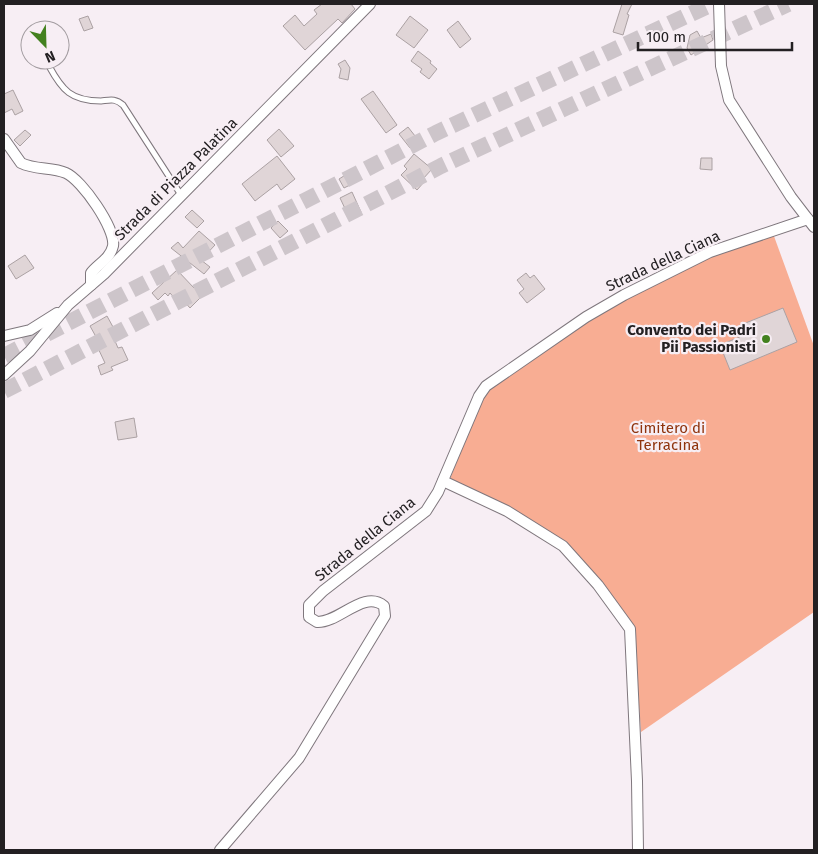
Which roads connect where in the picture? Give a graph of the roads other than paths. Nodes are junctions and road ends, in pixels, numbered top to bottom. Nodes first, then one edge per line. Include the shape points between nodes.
1 (370, 4) edge
2 (720, 4) edge
3 (51, 70) edge
4 (4, 139) edge
5 (181, 195) junction
6 (811, 223) edge
7 (91, 285) junction
8 (64, 309) junction
9 (4, 336) edge
10 (4, 375) edge
11 (443, 481) junction
12 (220, 850) edge
13 (638, 850) edge

1 - 5 street, Strada di Piazza Palatina
2 - 6 street via 721,66 729,100
3 - 5 lane via 69,95 98,101 113,100 123,105
4 - 7 street via 21,163 71,175 103,216 113,244 108,257 91,273
5 - 7 street, Strada di Piazza Palatina
6 - 11 street, Strada della Ciana via 710,252 624,295 494,378 479,396
7 - 8 street, Strada di Piazza Palatina
8 - 9 street via 30,330
8 - 10 street, Strada di Piazza Palatina via 30,352
11 - 12 street, Strada della Ciana via 421,516 309,605 309,617 317,622 329,620 370,600 382,604 385,616 303,753
11 - 13 street via 507,511 563,546 598,585 630,630

